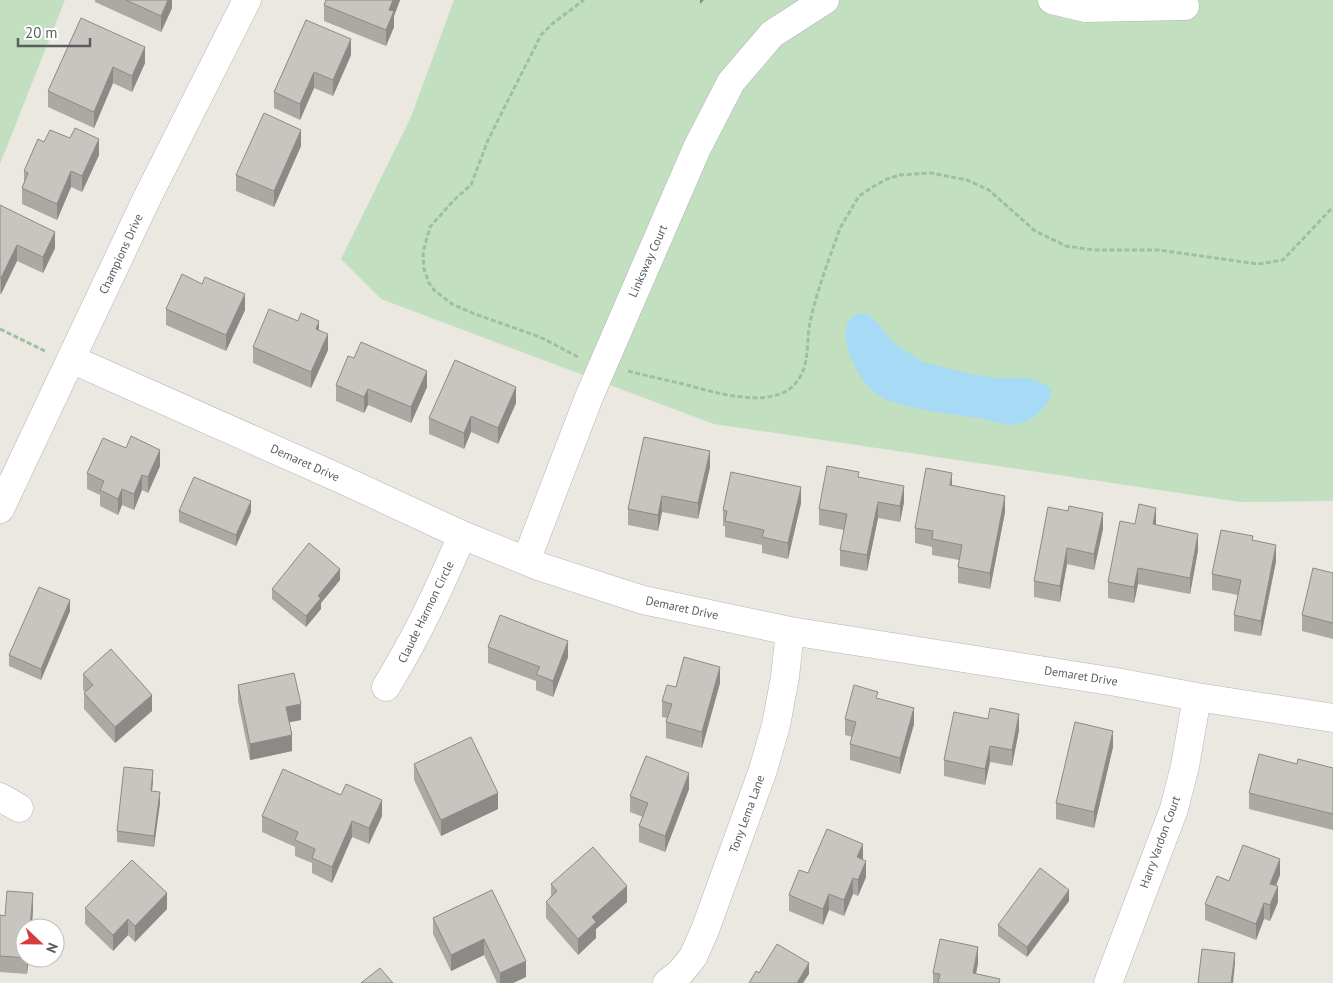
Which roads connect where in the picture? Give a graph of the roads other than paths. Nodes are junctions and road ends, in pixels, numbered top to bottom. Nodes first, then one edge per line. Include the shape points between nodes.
1 (247, 0) edge
2 (825, 0) edge
3 (1052, 0) edge
4 (1185, 6) dead end
5 (71, 359) junction
6 (0, 510) edge
7 (462, 535) junction
8 (526, 561) junction
9 (790, 631) junction
10 (386, 687) dead end
11 (1198, 697) junction
12 (1333, 718) edge
13 (667, 983) edge
14 (1108, 983) edge

1 - 5 street, Champions Drive via 148,196
2 - 8 street, Linksway Court via 772,34 731,82 697,148 603,365
3 - 4 street via 1086,8
5 - 6 street, Champions Drive
5 - 7 street, Demaret Drive
7 - 8 street, Demaret Drive
7 - 10 street, Claude Harmon Circle via 439,591 410,649
8 - 9 street, Demaret Drive via 643,600
9 - 11 street, Demaret Drive
9 - 13 street, Tony Lema Lane via 786,677 763,770 693,957
11 - 12 street, Demaret Drive
11 - 14 street, Harry Vardon Court via 1174,809

